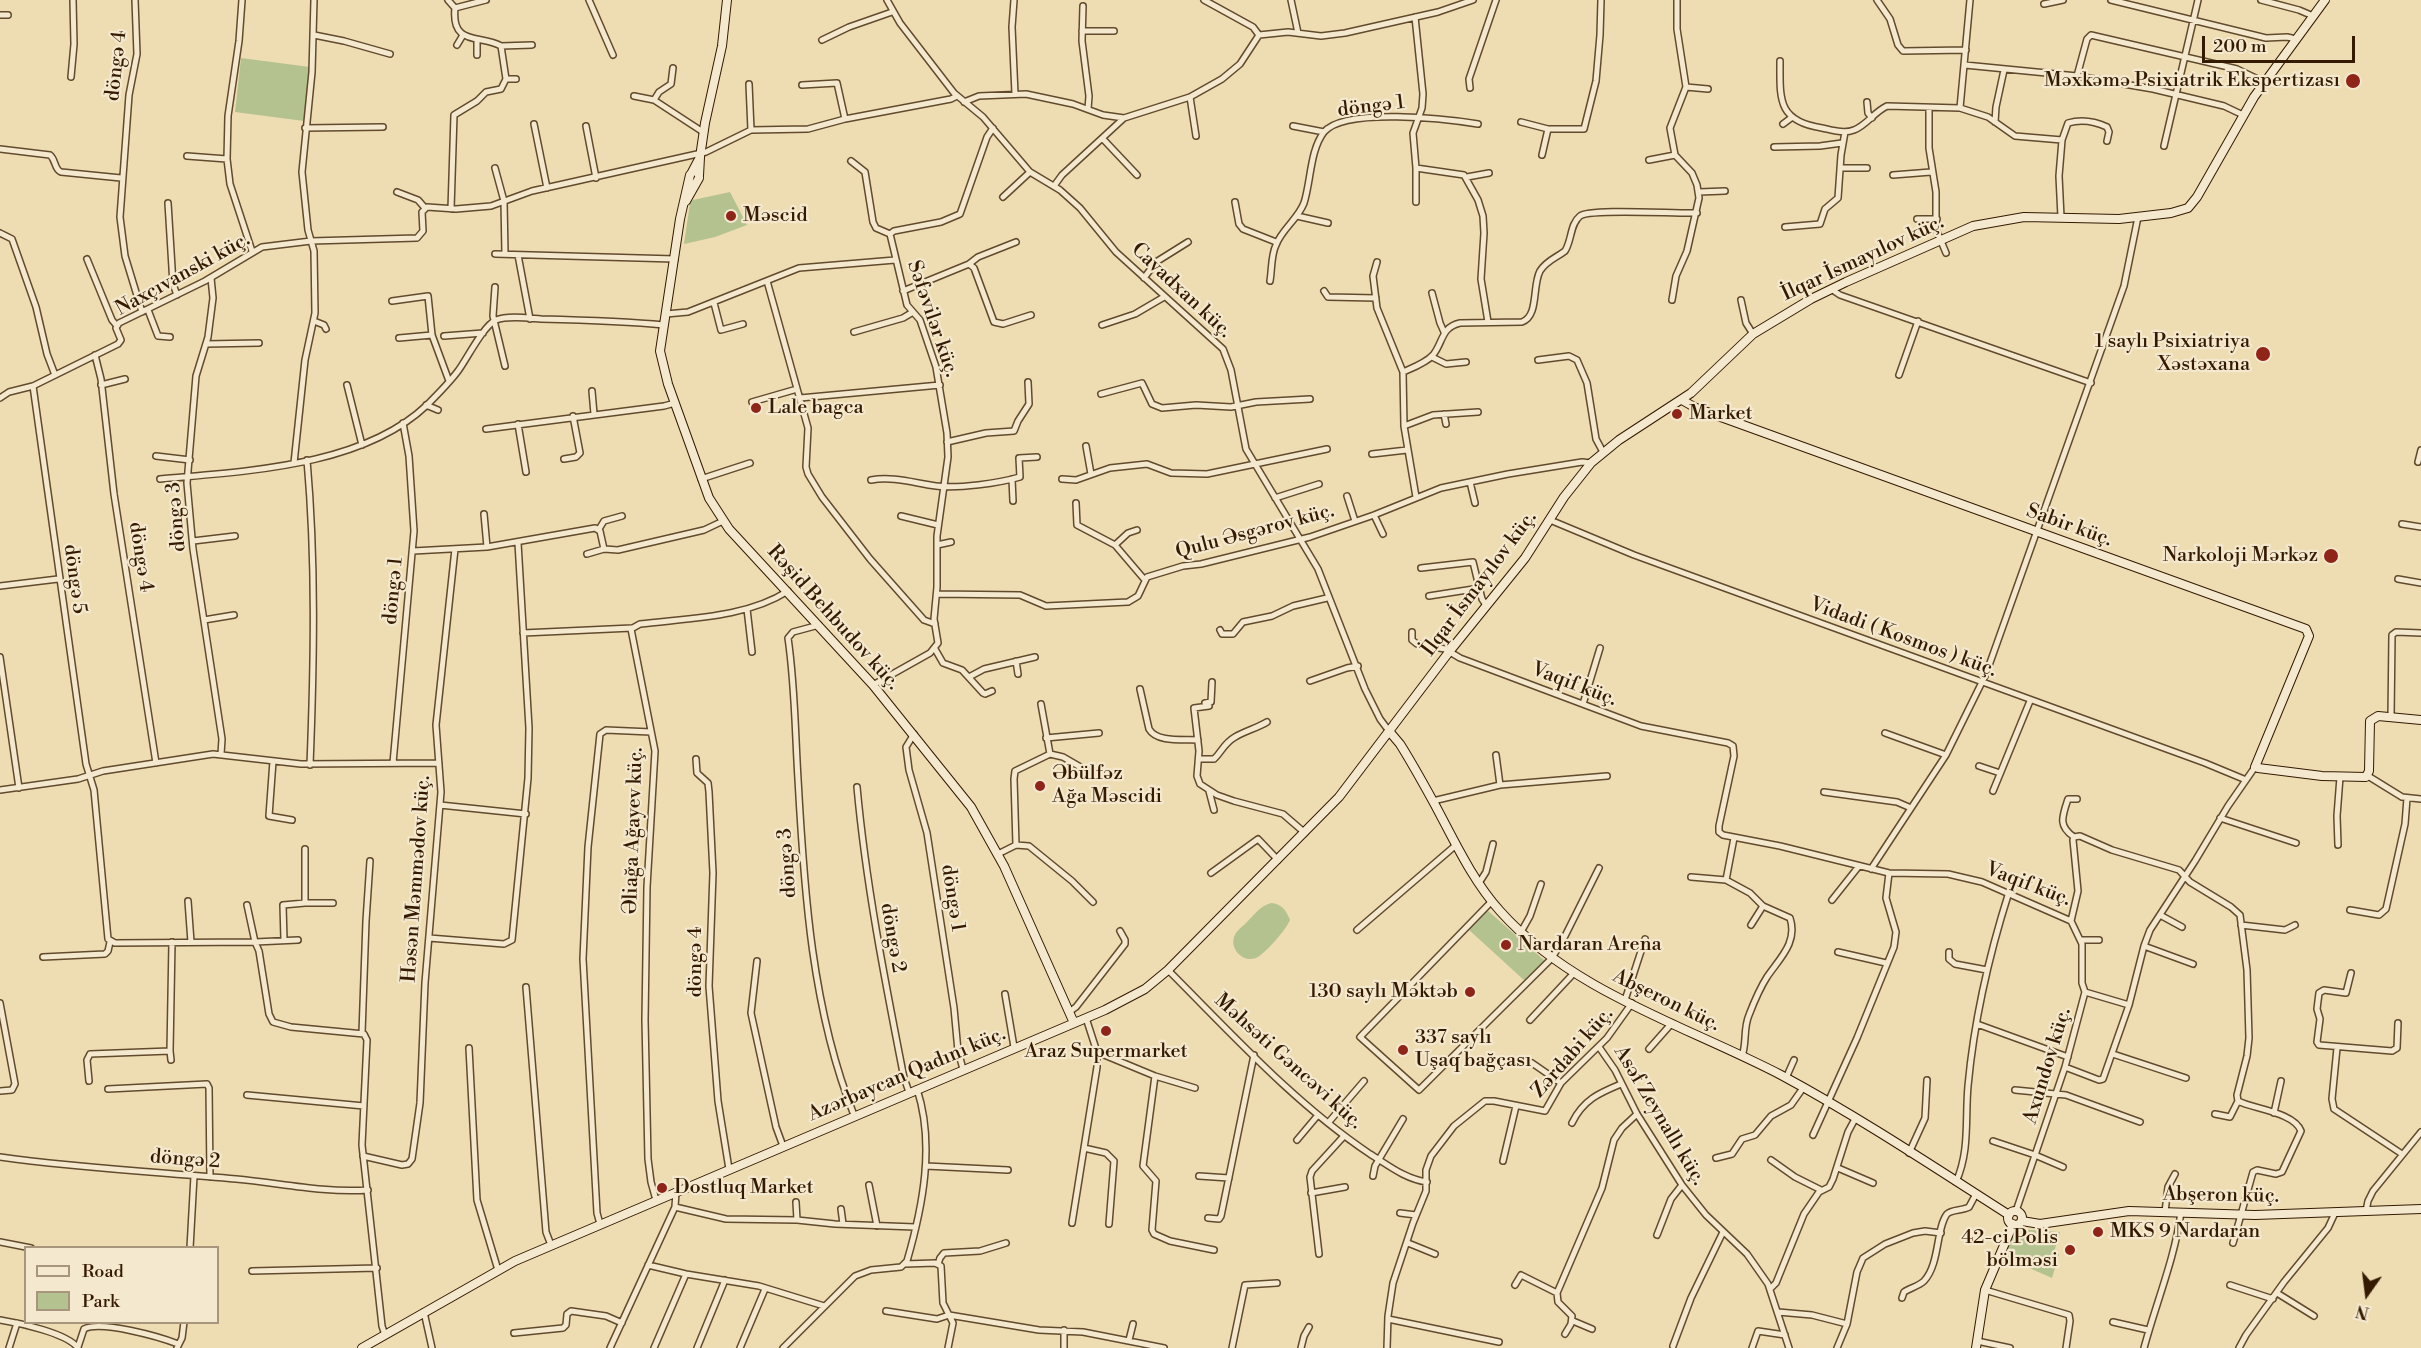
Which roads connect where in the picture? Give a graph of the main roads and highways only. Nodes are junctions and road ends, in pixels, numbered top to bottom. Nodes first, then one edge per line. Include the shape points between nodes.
1 (727, 0) edge
2 (2325, 0) edge
3 (1682, 400) junction
4 (2421, 720) edge
5 (1389, 730) junction
6 (1074, 1023) junction
7 (2421, 1209) edge
8 (2013, 1213) junction
9 (2022, 1221) junction
10 (2013, 1224) junction
11 (1977, 1345) edge
12 (362, 1348) edge

1 - 6 main road, Rəşid Behbudov küç. via 701,155 682,208 664,325 661,358 675,403 701,479 723,521 873,685 970,807 998,854
2 - 3 main road, İlqar İsmayılov küç. via 2264,82 2188,208 2138,218 2024,218 1981,224 1831,289 1753,334
3 - 4 main road, Sabir küç. via 2306,629 2308,636 2255,767 2363,778 2368,776 2369,724 2375,717
3 - 5 main road, İlqar İsmayılov küç. via 1591,463 1525,558
5 - 6 main road, Azərbaycan Qadını küç. via 1344,791 1168,970 1132,997
5 - 8 main road, Abşeron küç. via 1479,883 1521,932 1552,958 1628,1001 1786,1078
6 - 12 main road, Azərbaycan Qadını küç. via 551,1245 498,1270
7 - 9 main road, Abşeron küç. via 2240,1214 2123,1211 2040,1224
8 - 9 main road via 2022,1215
8 - 10 main road via 2008,1220
9 - 10 main road
10 - 11 main road via 1985,1290

